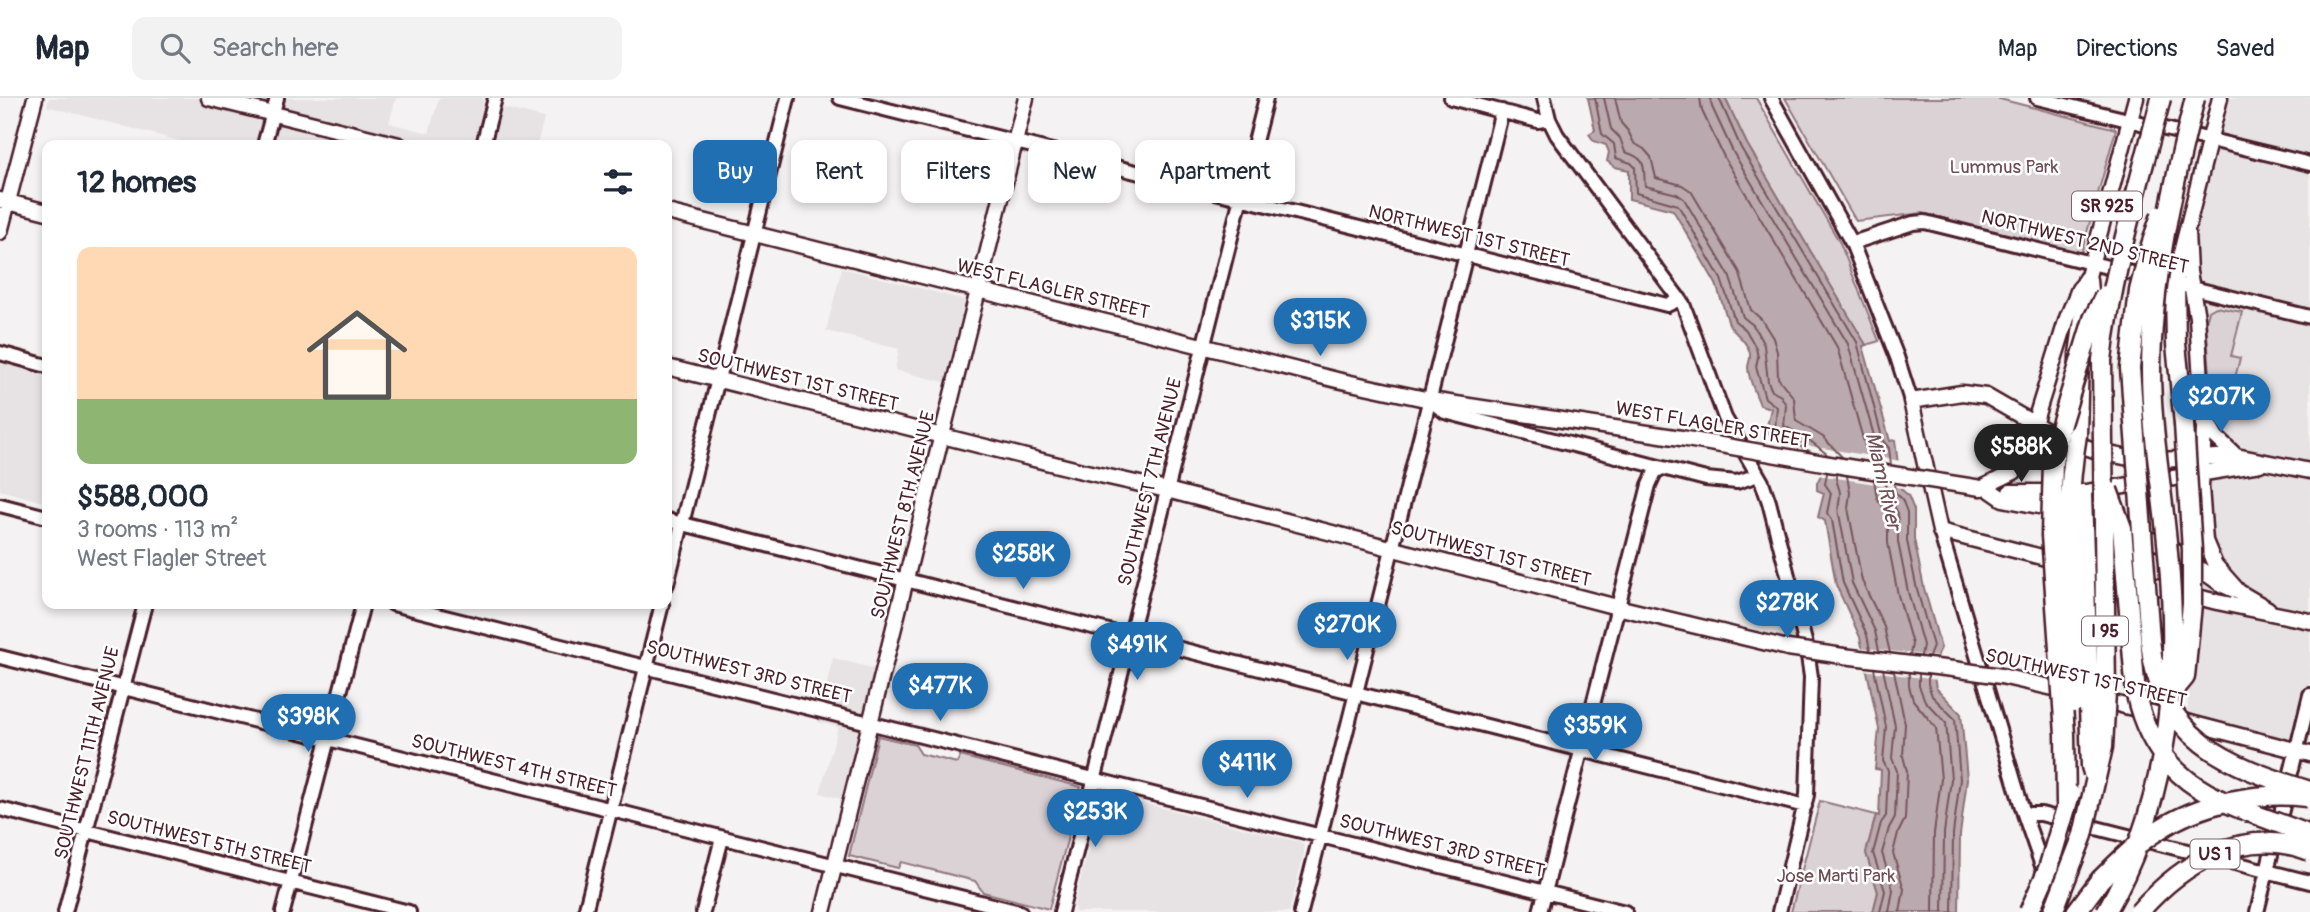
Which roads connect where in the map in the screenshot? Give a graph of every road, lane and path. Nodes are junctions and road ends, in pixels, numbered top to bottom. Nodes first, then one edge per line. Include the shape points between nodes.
1 (35, 98) edge
2 (209, 98) edge
3 (277, 98) edge
4 (495, 98) edge
5 (788, 98) edge
6 (840, 98) edge
7 (1026, 98) edge
8 (1266, 98) edge
9 (1451, 98) edge
10 (1544, 98) edge
11 (1771, 98) edge
12 (2037, 98) edge
13 (2136, 98) edge
14 (2161, 98) edge
15 (2195, 98) edge
16 (2220, 98) edge
17 (1502, 111) junction
18 (273, 114) junction
19 (1549, 119) junction
20 (2130, 121) junction
21 (2209, 139) junction
22 (265, 140) edge
23 (379, 140) edge
24 (483, 140) edge
25 (1256, 140) edge
26 (1015, 143) junction
27 (2179, 164) junction
28 (2310, 164) edge
29 (1135, 172) edge
30 (4, 201) edge
31 (1240, 203) edge
32 (1261, 203) edge
33 (42, 211) edge
34 (672, 213) edge
35 (0, 232) edge
36 (754, 234) junction
37 (1852, 243) junction
38 (1467, 255) junction
39 (2089, 272) junction
40 (2115, 277) junction
41 (2184, 286) junction
42 (979, 290) junction
43 (1680, 299) junction
44 (2310, 317) edge
45 (1203, 347) junction
46 (0, 353) edge
47 (42, 365) edge
48 (672, 368) edge
49 (718, 380) junction
50 (1430, 400) junction
51 (1911, 401) junction
52 (2040, 402) junction
53 (2011, 410) junction
54 (2202, 411) junction
55 (2034, 424) junction
56 (2077, 435) junction
57 (942, 436) junction
58 (2202, 456) junction
59 (2236, 456) junction
60 (2268, 462) junction
61 (1662, 468) junction
62 (2310, 471) edge
63 (2201, 474) junction
64 (1758, 475) junction
65 (2104, 477) junction
66 (1986, 489) junction
67 (1167, 490) junction
68 (0, 505) edge
69 (42, 516) edge
70 (672, 521) edge
71 (682, 524) junction
72 (1940, 531) junction
73 (1392, 548) junction
74 (672, 564) edge
75 (906, 579) junction
76 (2239, 592) junction
77 (1617, 607) junction
78 (144, 609) edge
79 (362, 609) edge
80 (413, 609) edge
81 (661, 609) edge
82 (2271, 611) junction
83 (2310, 621) edge
84 (1132, 636) junction
85 (0, 657) edge
86 (646, 666) junction
87 (123, 688) junction
88 (1356, 693) junction
89 (2171, 694) junction
90 (2310, 695) edge
91 (870, 723) junction
92 (328, 740) junction
93 (1581, 749) junction
94 (2304, 752) edge
95 (2248, 768) junction
96 (1095, 779) junction
97 (2310, 780) edge
98 (2096, 783) junction
99 (2310, 791) edge
100 (2310, 797) edge
101 (2231, 802) junction
102 (2066, 804) junction
103 (1805, 806) junction
104 (2310, 808) edge
105 (0, 809) edge
106 (610, 810) junction
107 (2024, 814) junction
108 (87, 831) junction
109 (2310, 835) edge
110 (1320, 836) junction
111 (722, 838) junction
112 (2310, 851) edge
113 (835, 866) junction
114 (2268, 871) junction
115 (2310, 881) edge
116 (291, 883) junction
117 (1545, 892) junction
118 (65, 912) edge
119 (284, 912) edge
120 (409, 912) edge
121 (584, 912) edge
122 (704, 912) edge
123 (823, 912) edge
124 (1020, 912) edge
125 (1061, 912) edge
126 (1301, 912) edge
127 (1540, 912) edge
128 (1625, 912) edge
129 (1779, 912) edge
130 (2028, 912) edge
131 (2055, 912) edge
132 (2076, 912) edge
133 (2106, 912) edge
134 (2139, 912) edge
135 (2257, 912) edge

1 - 30 main road
2 - 18 main road
3 - 18 street
4 - 24 street
5 - 36 street
6 - 26 street, NORTHWEST 1ST STREET
7 - 26 main road, SOUTHWEST 8TH AVENUE
8 - 25 street, SOUTHWEST 7TH AVENUE
9 - 17 street
10 - 19 street
11 - 37 street
12 - 20 street
13 - 20 main road, SR 925
14 - 40 highway, I 95, bridge
15 - 27 highway, bridge
16 - 21 main road
17 - 19 street via 1538,121
17 - 38 street
18 - 22 street
18 - 23 main road
19 - 43 street
20 - 21 street
20 - 39 main road, SR 925
21 - 28 street
21 - 41 main road via 2187,232
26 - 29 street, NORTHWEST 1ST STREET
26 - 42 main road, SOUTHWEST 8TH AVENUE
27 - 89 highway, bridge via 2157,287 2151,370 2173,606
27 - 95 highway, bridge via 2149,251 2131,350 2151,655 2160,687 2181,724 2214,753
30 - 33 main road
30 - 35 main road
31 - 45 street, SOUTHWEST 7TH AVENUE
32 - 38 street, NORTHWEST 1ST STREET
34 - 36 main road, WEST FLAGLER STREET
36 - 42 main road, WEST FLAGLER STREET
36 - 49 street
37 - 39 street, NORTHWEST 2ND STREET via 1925,222
37 - 51 street
38 - 43 street, NORTHWEST 1ST STREET via 1667,305
38 - 50 street
39 - 41 street, NORTHWEST 2ND STREET
39 - 52 main road, SR 925 via 2067,318
39 - 56 highway via 2079,354
40 - 65 highway, I 95, bridge via 2102,360
40 - 102 highway, bridge via 2093,318 2053,462 2051,535
41 - 44 street, NORTHWEST 2ND STREET
41 - 54 main road via 2197,317
41 - 89 highway, bridge via 2176,344 2192,604 2185,677
42 - 45 main road, WEST FLAGLER STREET
42 - 57 main road, SOUTHWEST 8TH AVENUE
43 - 64 street via 1725,418
45 - 50 main road, WEST FLAGLER STREET
45 - 67 street, SOUTHWEST 7TH AVENUE
46 - 47 street
48 - 49 main road, SOUTHWEST 1ST STREET
49 - 57 main road, SOUTHWEST 1ST STREET
49 - 71 street
50 - 61 street, WEST FLAGLER STREET via 1446,412
50 - 66 main road, WEST FLAGLER STREET, bridge
50 - 73 street
51 - 53 main road via 1971,393
51 - 72 main road
52 - 53 main road via 2028,411
52 - 55 main road, SR 925
53 - 55 main road
54 - 58 main road
54 - 59 main road via 2216,437
55 - 58 main road via 2068,441 2124,457
55 - 66 main road, SR 925 via 2017,468
56 - 98 highway, bridge via 2091,766
56 - 102 highway, bridge via 2070,541 2075,739
57 - 67 main road, SOUTHWEST 1ST STREET
57 - 75 main road, SOUTHWEST 8TH AVENUE
58 - 59 main road
58 - 63 main road
59 - 60 main road
60 - 62 main road
60 - 63 main road, WEST FLAGLER STREET
61 - 64 street, WEST FLAGLER STREET via 1720,482
61 - 77 street via 1649,485
63 - 66 main road, WEST FLAGLER STREET via 2077,493
63 - 76 main road via 2205,541 2215,565
64 - 103 street via 1810,665
65 - 98 highway, I 95, bridge via 2106,709
65 - 109 highway, bridge via 2122,528 2136,695 2153,744 2180,776 2203,792
66 - 76 main road, WEST FLAGLER STREET via 2003,499 2081,514 2135,532
67 - 73 main road, SOUTHWEST 1ST STREET
67 - 84 street, SOUTHWEST 7TH AVENUE
68 - 69 street
70 - 71 street
71 - 74 street
71 - 75 street
72 - 82 main road, WEST FLAGLER STREET via 2217,602
72 - 107 street
73 - 77 main road, SOUTHWEST 1ST STREET
73 - 88 street
75 - 84 street
75 - 91 main road, SOUTHWEST 8TH AVENUE
76 - 82 main road, WEST FLAGLER STREET
77 - 93 street
77 - 94 main road, SOUTHWEST 1ST STREET, bridge via 1788,648 2001,676
78 - 87 street, SOUTHWEST 11TH AVENUE
79 - 92 street
80 - 86 street, SOUTHWEST 3RD STREET
81 - 86 street
82 - 83 main road, WEST FLAGLER STREET
84 - 88 street
84 - 96 street, SOUTHWEST 7TH AVENUE
85 - 87 street, SOUTHWEST 4TH STREET
86 - 91 street, SOUTHWEST 3RD STREET
86 - 106 street
87 - 92 street, SOUTHWEST 4TH STREET
87 - 108 street, SOUTHWEST 11TH AVENUE
88 - 93 street
88 - 110 street
89 - 133 highway, bridge via 2152,801 2137,847
90 - 94 street
91 - 96 street, SOUTHWEST 3RD STREET
91 - 113 main road, SOUTHWEST 8TH AVENUE
92 - 106 street, SOUTHWEST 4TH STREET
92 - 116 street
93 - 103 street
93 - 117 street
94 - 114 street
95 - 97 highway, bridge
95 - 99 highway, bridge
96 - 110 street, SOUTHWEST 3RD STREET
96 - 125 street, SOUTHWEST 7TH AVENUE
98 - 131 highway, I 95, bridge
100 - 101 highway, bridge via 2265,795
101 - 104 highway, US 1, bridge
101 - 132 highway, US 1, bridge via 2181,817 2140,843 2100,880
102 - 130 highway, bridge via 2048,869
103 - 129 street
105 - 108 street, SOUTHWEST 5TH STREET
106 - 111 street, SOUTHWEST 4TH STREET
106 - 121 street
107 - 114 street via 2041,814
107 - 131 street
108 - 116 street, SOUTHWEST 5TH STREET
108 - 118 street, SOUTHWEST 11TH AVENUE
110 - 117 street, SOUTHWEST 3RD STREET
110 - 126 street
111 - 113 street, SOUTHWEST 4TH STREET
111 - 122 street
112 - 134 highway, US 1, bridge via 2262,844 2216,853 2178,873
113 - 123 main road, SOUTHWEST 8TH AVENUE
113 - 124 street, SOUTHWEST 4TH STREET
114 - 115 street
114 - 135 street
116 - 119 street
116 - 120 street, SOUTHWEST 5TH STREET
117 - 127 street
117 - 128 street, SOUTHWEST 3RD STREET

